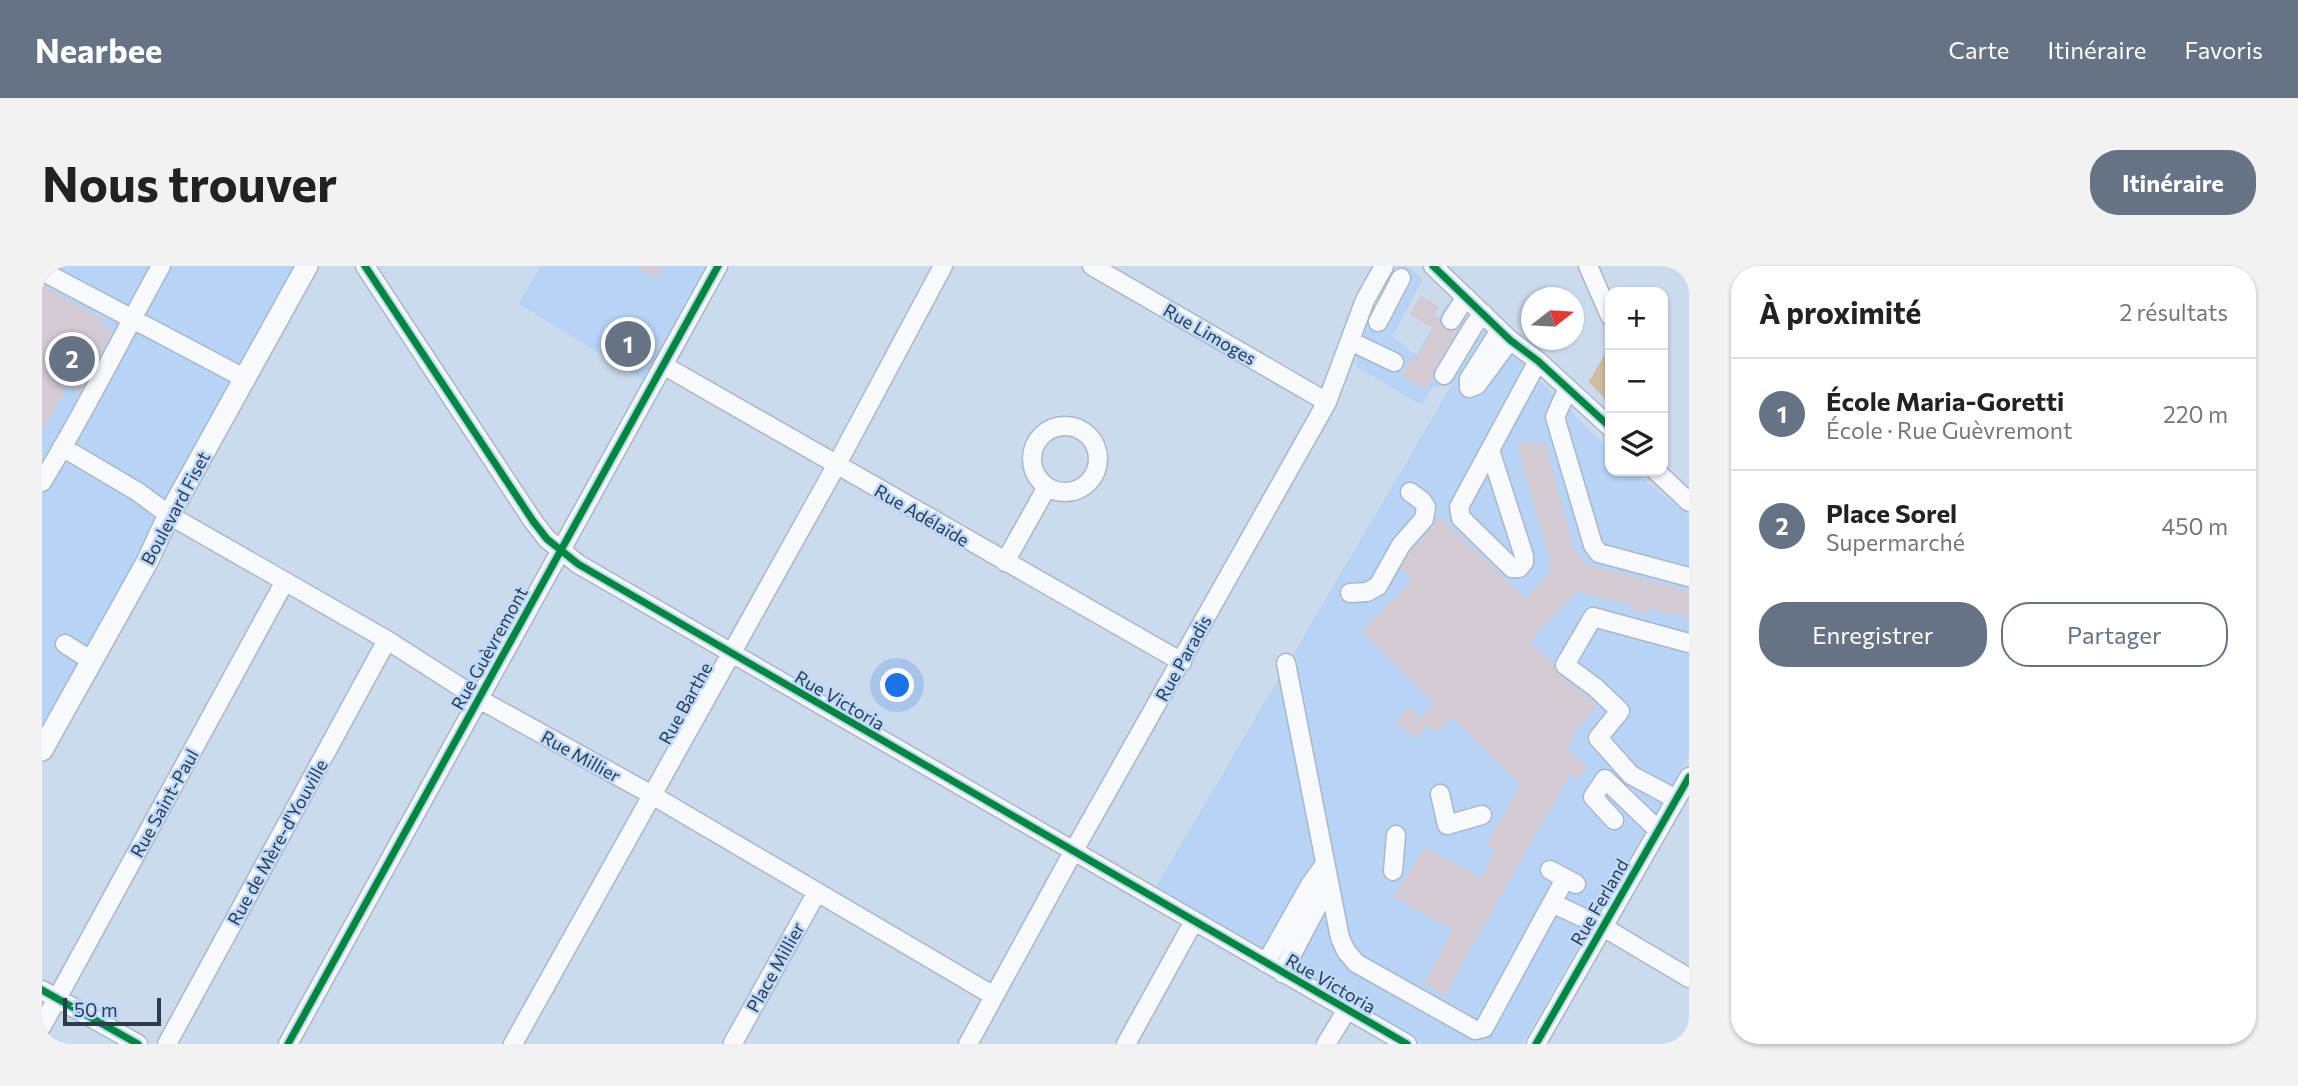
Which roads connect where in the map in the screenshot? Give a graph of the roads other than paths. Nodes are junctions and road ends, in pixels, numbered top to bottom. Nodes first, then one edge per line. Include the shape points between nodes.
1 (161, 266) edge
2 (307, 266) edge
3 (365, 266) edge
4 (718, 266) edge
5 (943, 266) edge
6 (1092, 266) edge
7 (1384, 266) edge
8 (1433, 266) edge
9 (1588, 266) edge
10 (42, 271) edge
11 (1401, 278) dead end
12 (1466, 298) junction
13 (1365, 300) junction
14 (1605, 305) edge
15 (1484, 314) junction
16 (132, 317) junction
17 (1451, 320) dead end
18 (1350, 341) junction
19 (1538, 361) junction
20 (1394, 362) dead end
21 (663, 366) junction
22 (1444, 375) dead end
23 (244, 378) junction
24 (1568, 388) junction
25 (1327, 401) junction
26 (1605, 422) edge
27 (62, 447) junction
28 (1490, 450) junction
29 (836, 466) junction
30 (1661, 476) edge
31 (42, 482) edge
32 (1047, 487) dead end
33 (1410, 492) dead end
34 (1689, 502) edge
35 (169, 515) junction
36 (560, 551) junction
37 (1005, 562) junction
38 (1689, 577) edge
39 (285, 581) junction
40 (1350, 593) dead end
41 (387, 640) junction
42 (1689, 643) edge
43 (65, 644) dead end
44 (731, 654) junction
45 (92, 661) junction
46 (1182, 662) junction
47 (1286, 663) dead end
48 (479, 699) junction
49 (42, 750) edge
50 (1682, 788) edge
51 (652, 794) junction
52 (1440, 794) dead end
53 (1482, 815) dead end
54 (1614, 820) dead end
55 (1658, 830) junction
56 (1396, 835) dead end
57 (1073, 852) junction
58 (1325, 864) junction
59 (1393, 871) dead end
60 (1326, 888) junction
61 (817, 892) junction
62 (1194, 921) junction
63 (1603, 927) junction
64 (1275, 968) junction
65 (1689, 978) edge
66 (49, 994) edge
67 (994, 996) junction
68 (1347, 1010) junction
69 (42, 1026) edge
70 (138, 1044) edge
71 (166, 1044) edge
72 (288, 1044) edge
73 (513, 1044) edge
74 (727, 1044) edge
75 (968, 1044) edge
76 (1126, 1044) edge
77 (1326, 1044) edge
78 (1407, 1044) edge
79 (1536, 1044) edge

1 - 16 street
2 - 23 main road, Boulevard Fiset
3 - 36 street, Rue Victoria via 533,521
4 - 21 street, Rue Guèvremont
5 - 29 street, Rue Barthe
6 - 25 street, Rue Limoges
7 - 13 street, Rue Paradis
8 - 12 street
9 - 14 street
10 - 16 street
11 - 13 street via 1381,316
12 - 15 street
12 - 17 street
13 - 18 street, Rue Paradis
15 - 19 street
15 - 22 street
16 - 23 street
16 - 27 street
18 - 20 street
18 - 25 street, Rue Paradis
19 - 24 street
19 - 28 street
21 - 29 street, Rue Adélaïde
21 - 36 street, Rue Guèvremont
23 - 35 main road, Boulevard Fiset
24 - 26 street
24 - 38 street via 1555,417 1593,545 1599,553
25 - 46 street, Rue Paradis
27 - 31 street
27 - 35 street, Rue Millier
28 - 28 street via 1459,508 1461,518 1512,568 1519,568 1524,556
29 - 37 street, Rue Adélaïde
29 - 44 street, Rue Barthe
30 - 34 street
32 - 37 street
33 - 40 street via 1426,507 1424,519 1401,545 1378,586
35 - 39 street, Rue Millier
35 - 45 main road, Boulevard Fiset
36 - 44 street, Rue Victoria
36 - 48 street, Rue Guèvremont
37 - 46 street, Rue Adélaïde
39 - 41 street, Rue Millier
39 - 66 street, Rue Saint-Paul
41 - 48 street, Rue Millier
41 - 71 street, Rue de Mère-d'Youville
42 - 50 street via 1593,617 1565,665 1620,711 1598,738 1612,753
43 - 45 street
44 - 51 street, Rue Barthe
44 - 57 street, Rue Victoria
45 - 49 main road, Boulevard Fiset
46 - 57 street, Rue Paradis
47 - 58 street
48 - 51 street, Rue Millier
48 - 72 street, Rue Guèvremont
50 - 55 street, Rue Ferland
51 - 61 street, Rue Millier
51 - 73 street, Rue Barthe
52 - 53 street via 1447,825
54 - 55 street via 1593,797 1605,779
55 - 63 street, Rue Ferland
56 - 59 street
57 - 62 street, Rue Victoria
57 - 67 street, Rue Paradis
58 - 60 street
58 - 64 street via 1310,885
60 - 63 street via 1340,938 1356,964 1475,1030 1484,1028 1560,886
60 - 64 street
61 - 67 street, Rue Millier
61 - 74 street, Place Millier
62 - 64 street, Rue Victoria
62 - 76 street
63 - 65 street
63 - 79 street, Rue Ferland
64 - 68 street, Rue Victoria
66 - 69 street, Rue Saint-Paul
66 - 70 street
67 - 75 street, Rue Paradis
68 - 77 street
68 - 78 street, Rue Victoria

